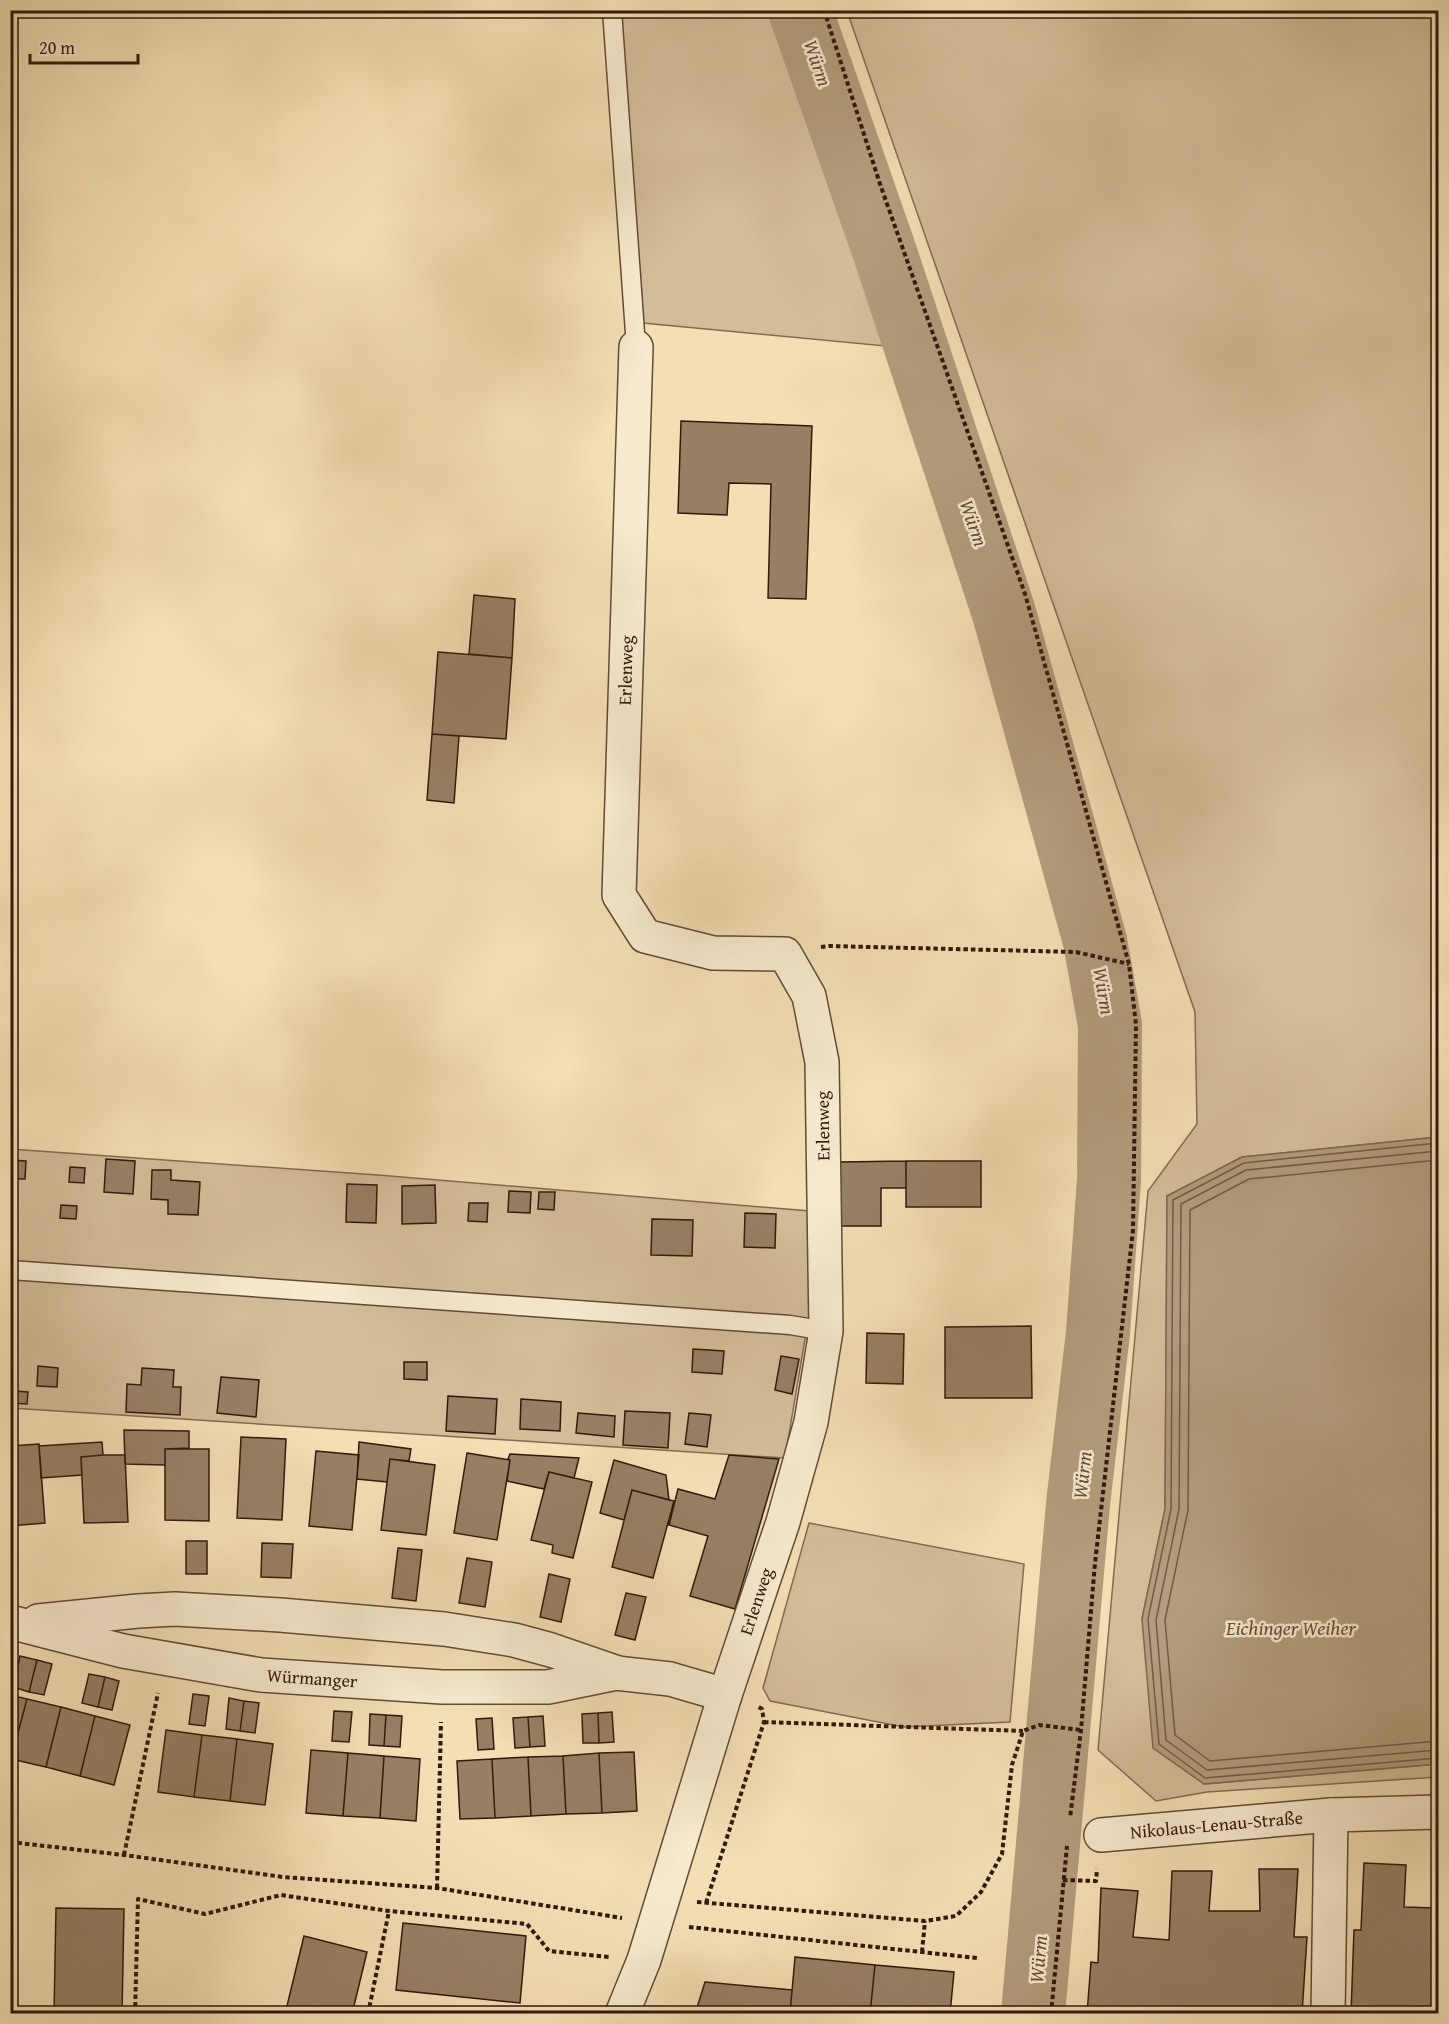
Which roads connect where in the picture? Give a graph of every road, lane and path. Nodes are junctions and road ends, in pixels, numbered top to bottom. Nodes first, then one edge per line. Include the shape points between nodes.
1 (612, 10) edge
2 (824, 10) edge
3 (636, 346) joint
4 (785, 954) junction
5 (1129, 964) junction
6 (10, 1270) edge
7 (826, 1331) junction
8 (10, 1621) edge
9 (165, 1659) junction
10 (616, 1673) junction
11 (442, 1687) junction
12 (725, 1695) junction
13 (764, 1722) junction
14 (1081, 1730) junction
15 (1023, 1731) junction
16 (1438, 1812) edge
17 (1331, 1815) junction
18 (1070, 1824) dead end
19 (1068, 1835) dead end
20 (1101, 1835) dead end
21 (10, 1842) edge
22 (124, 1855) junction
23 (1063, 1880) junction
24 (1096, 1881) dead end
25 (437, 1888) junction
26 (706, 1903) junction
27 (389, 1911) junction
28 (659, 1912) junction
29 (925, 1920) junction
30 (922, 1952) junction
31 (977, 1958) dead end
32 (644, 1960) junction
33 (135, 2013) edge
34 (368, 2013) edge
35 (622, 2013) edge
36 (1051, 2013) edge
37 (1328, 2013) edge

1 - 3 lane
2 - 5 path via 880,184 1025,594
3 - 4 street, Erlenweg via 619,895 645,936 713,953
4 - 5 path via 829,946 1076,952
4 - 7 street, Erlenweg via 809,996 822,1062
5 - 14 path via 1136,1025 1133,1230 1095,1563
6 - 7 lane via 778,1324
7 - 12 street, Erlenweg via 811,1422 783,1522
8 - 9 street, Würmanger
8 - 10 street, Würmanger via 174,1610 444,1629 514,1640
9 - 11 street, Würmanger via 261,1675
9 - 22 path
10 - 11 street, Würmanger via 548,1686
10 - 12 street, Würmanger via 670,1679
11 - 25 path
12 - 13 path via 762,1708
12 - 28 street, Erlenweg
13 - 15 path
13 - 26 path
14 - 15 path via 1038,1725
14 - 18 path
15 - 29 path via 1012,1765 1002,1854 981,1892 956,1916
16 - 17 street, Nikolaus-Lenau-Straße
17 - 20 street, Nikolaus-Lenau-Straße
17 - 37 street
19 - 23 path
21 - 22 path
22 - 25 path via 283,1877
23 - 24 path
23 - 36 path
25 - 28 path
26 - 28 path
26 - 29 path
27 - 32 path via 527,1924 549,1951
27 - 33 path via 281,1895 205,1914 138,1899
27 - 34 path
28 - 30 path
28 - 32 street, Erlenweg
29 - 30 path
30 - 31 path
32 - 35 street, Erlenweg

